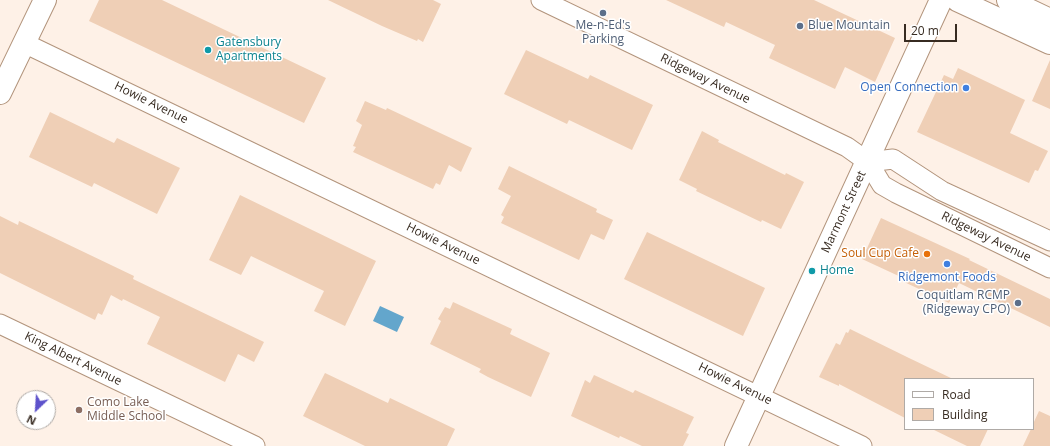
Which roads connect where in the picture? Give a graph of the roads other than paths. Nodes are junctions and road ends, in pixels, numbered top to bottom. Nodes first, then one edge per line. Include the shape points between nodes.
1 (45, 0) edge
2 (541, 0) edge
3 (941, 0) edge
4 (957, 0) edge
5 (1008, 0) edge
6 (1050, 20) edge
7 (24, 42) junction
8 (1050, 44) edge
9 (0, 93) edge
10 (868, 162) junction
11 (1050, 241) edge
12 (1050, 268) edge
13 (0, 324) edge
14 (760, 396) junction
15 (255, 446) edge
16 (736, 446) edge
17 (862, 446) edge

1 - 7 street
2 - 10 street, Ridgeway Avenue via 847,147
3 - 10 street, Marmont Street
4 - 8 street
5 - 6 street
7 - 9 street
7 - 14 street, Howie Avenue
10 - 11 street, Ridgeway Avenue via 894,159 942,191
10 - 12 street, Ridgeway Avenue via 882,185
10 - 14 street, Marmont Street
13 - 15 street, King Albert Avenue
14 - 16 street, Marmont Street
14 - 17 street, Howie Avenue

